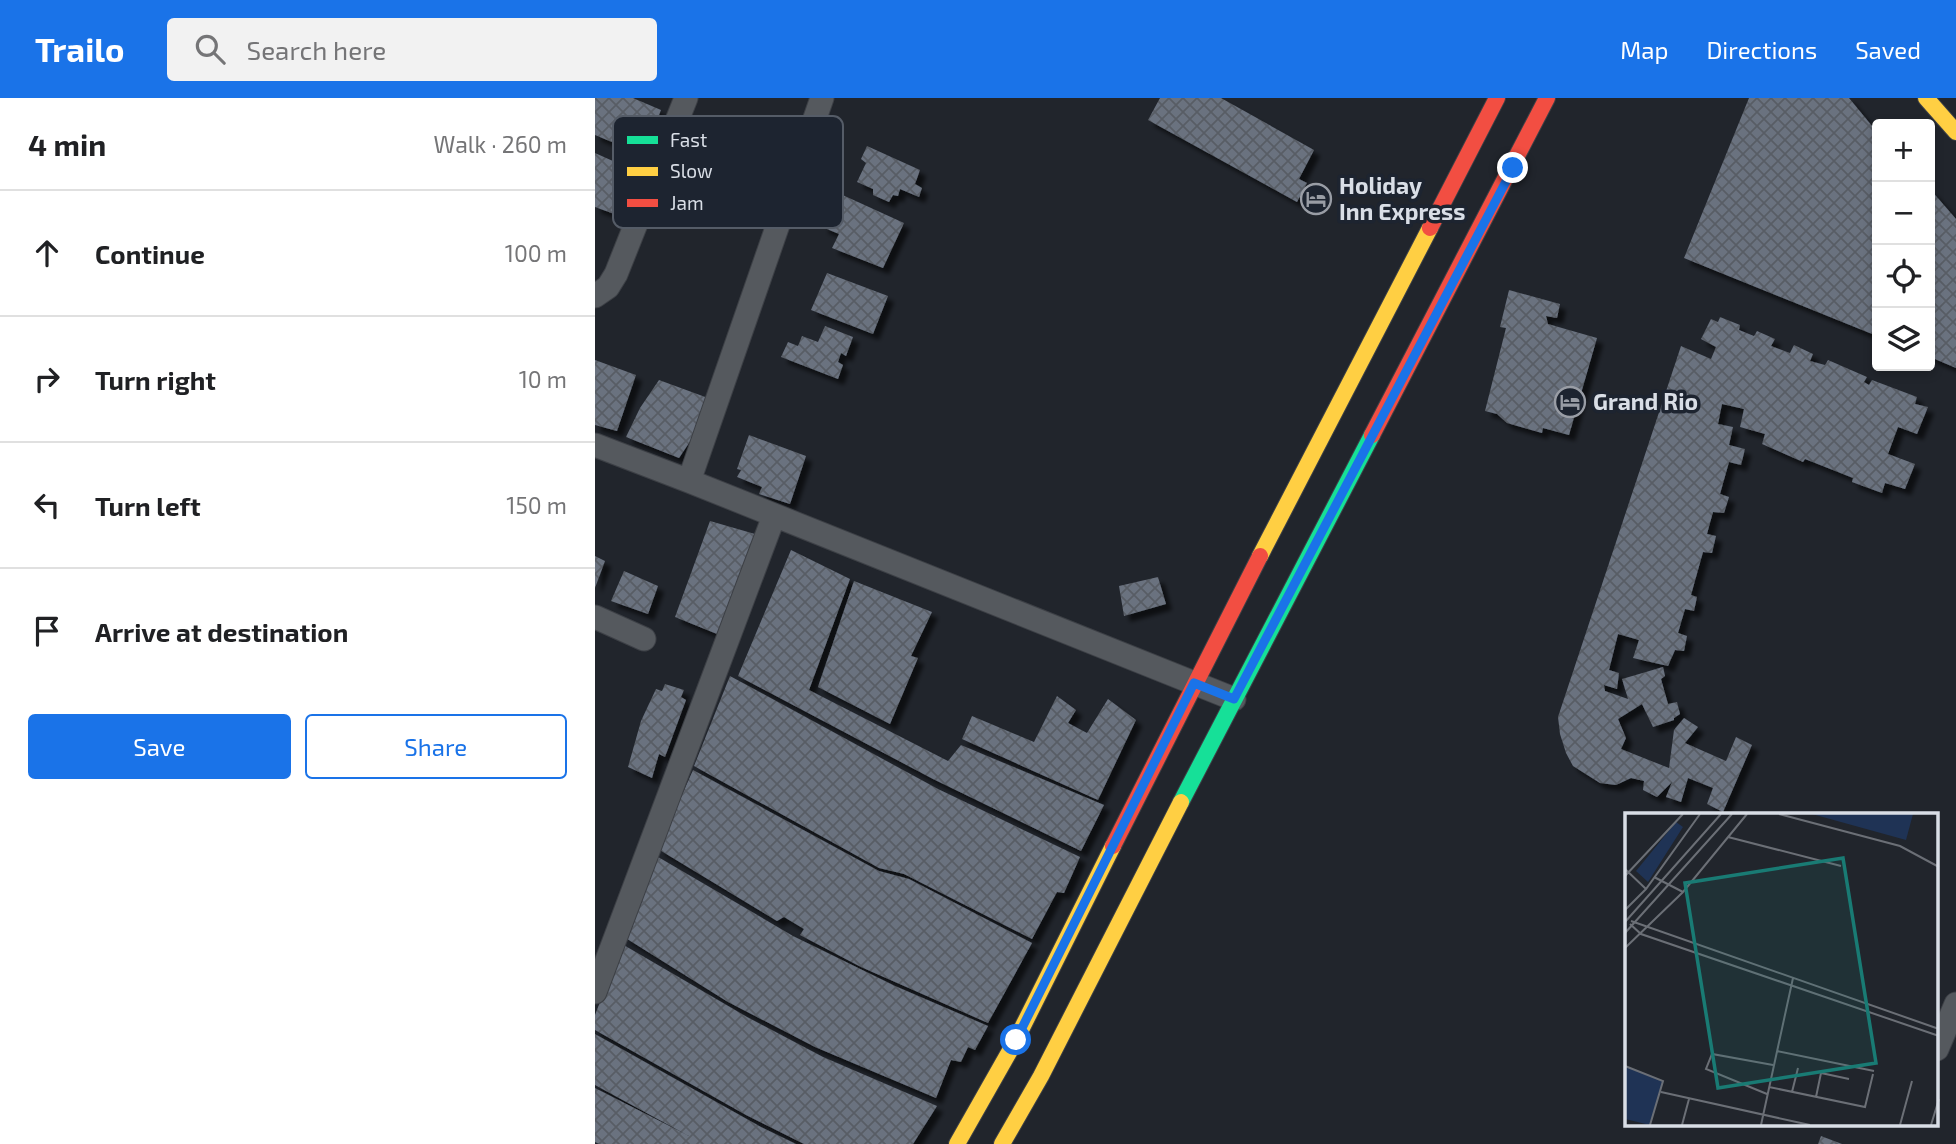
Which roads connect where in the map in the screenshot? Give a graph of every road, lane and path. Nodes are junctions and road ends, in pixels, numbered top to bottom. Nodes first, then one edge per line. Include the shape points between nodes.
1 (685, 98) edge
2 (822, 98) edge
3 (1496, 98) edge
4 (1547, 98) edge
5 (1926, 98) edge
6 (678, 116) edge
7 (816, 116) edge
8 (1956, 132) edge
9 (634, 228) edge
10 (777, 228) edge
11 (595, 296) edge
12 (595, 445) edge
13 (689, 481) junction
14 (774, 516) junction
15 (595, 617) edge
16 (644, 639) dead end
17 (1194, 683) junction
18 (1234, 699) junction
19 (595, 992) edge
20 (1956, 1004) edge
21 (1939, 1044) edge
22 (957, 1144) edge
23 (1002, 1144) edge

1 - 6 street
2 - 7 street
3 - 17 main road
4 - 18 main road
5 - 8 main road
9 - 11 street via 616,274
10 - 13 street
12 - 13 street
13 - 14 street
14 - 17 street
14 - 19 street
15 - 16 street
17 - 18 street
17 - 22 main road via 1016,1040
18 - 23 main road
20 - 21 street

